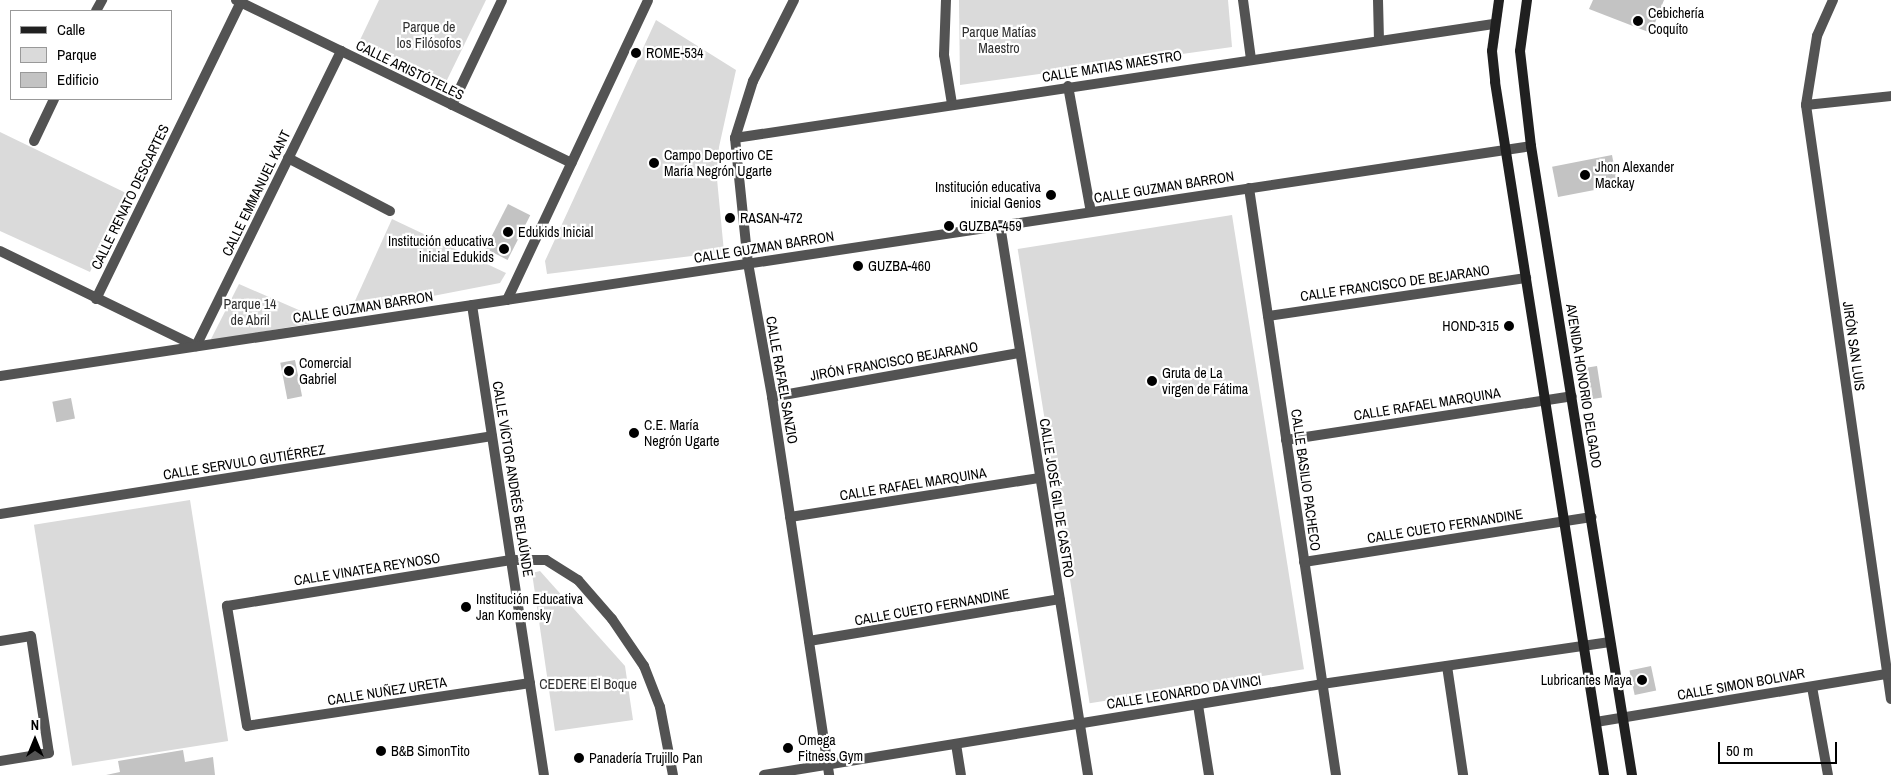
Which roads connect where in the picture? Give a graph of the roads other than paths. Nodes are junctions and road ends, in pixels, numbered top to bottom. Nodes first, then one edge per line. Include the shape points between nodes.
1 (502, 0) edge
2 (648, 0) edge
3 (794, 0) edge
4 (946, 0) edge
5 (1243, 0) edge
6 (1378, 0) edge
7 (1499, 0) edge
8 (1527, 0) edge
9 (1833, 0) edge
10 (240, 1) edge
11 (1493, 24) junction
12 (1379, 41) junction
13 (341, 51) junction
14 (1251, 58) junction
15 (1068, 86) junction
16 (1891, 96) edge
17 (54, 100) edge
18 (952, 104) junction
19 (452, 105) junction
20 (1806, 105) junction
21 (736, 138) junction
22 (34, 141) dead end
23 (1531, 146) junction
24 (1506, 149) junction
25 (288, 158) junction
26 (572, 164) junction
27 (1249, 188) junction
28 (390, 211) dead end
29 (1091, 212) junction
30 (1000, 225) junction
31 (0, 251) edge
32 (748, 263) junction
33 (1526, 278) junction
34 (96, 299) junction
35 (507, 300) junction
36 (472, 305) junction
37 (1268, 316) junction
38 (196, 346) junction
39 (1020, 353) junction
40 (0, 376) edge
41 (772, 396) junction
42 (1572, 396) junction
43 (1545, 399) junction
44 (492, 436) junction
45 (1286, 440) junction
46 (1040, 478) junction
47 (0, 514) edge
48 (790, 517) junction
49 (1591, 517) junction
50 (1563, 521) junction
51 (511, 560) junction
52 (1304, 562) junction
53 (1060, 599) junction
54 (0, 641) edge
55 (809, 641) junction
56 (1610, 642) junction
57 (1583, 645) junction
58 (1447, 666) junction
59 (1889, 674) edge
60 (530, 683) junction
61 (1322, 684) junction
62 (1812, 686) junction
63 (1891, 699) edge
64 (1198, 705) junction
65 (1623, 718) junction
66 (1080, 722) junction
67 (1596, 722) junction
68 (247, 726) joint
69 (956, 744) junction
70 (0, 761) edge
71 (829, 770) edge
72 (544, 775) edge
73 (673, 775) edge
74 (764, 775) edge
75 (961, 775) edge
76 (1088, 775) edge
77 (1209, 775) edge
78 (1336, 775) edge
79 (1463, 775) edge
80 (1604, 775) edge
81 (1632, 775) edge
82 (1828, 775) edge

1 - 19 street
2 - 26 street
3 - 21 street, CALLE RAFAEL SANZIO via 753,81
4 - 18 street via 944,55
5 - 14 street
6 - 12 street
7 - 11 street
8 - 23 street, AVENIDA HONORIO DELGADO via 1520,51
9 - 20 street, JIRÓN SAN LUIS via 1817,36
10 - 13 street, CALLE ARISTÓTELES
10 - 34 street, CALLE RENATO DESCARTES
11 - 12 street, CALLE MATIAS MAESTRO
11 - 24 street via 1493,59
12 - 14 street, CALLE MATIAS MAESTRO
13 - 19 street, CALLE ARISTÓTELES
13 - 25 street, CALLE EMMANUEL KANT
14 - 15 street, CALLE MATIAS MAESTRO
15 - 18 street, CALLE MATIAS MAESTRO
15 - 29 street
16 - 20 street
17 - 22 street
18 - 21 street, CALLE MATIAS MAESTRO
19 - 26 street, CALLE ARISTÓTELES
20 - 59 street, JIRÓN SAN LUIS
21 - 32 street, CALLE RAFAEL SANZIO
23 - 24 street, CALLE GUZMAN BARRON
23 - 42 street, AVENIDA HONORIO DELGADO
24 - 27 street, CALLE GUZMAN BARRON
24 - 33 street
25 - 28 street
25 - 38 street, CALLE EMMANUEL KANT
26 - 35 street
27 - 29 street, CALLE GUZMAN BARRON
27 - 37 street, CALLE BASILIO PACHECO
29 - 30 street, CALLE GUZMAN BARRON
30 - 32 street, CALLE GUZMAN BARRON
30 - 39 street, CALLE JOSÉ GIL DE CASTRO
31 - 34 street
32 - 35 street, CALLE GUZMAN BARRON
32 - 41 street, CALLE RAFAEL SANZIO
33 - 37 street, CALLE FRANCISCO DE BEJARANO
33 - 43 street
34 - 38 street
35 - 36 street, CALLE GUZMAN BARRON
36 - 38 street, CALLE GUZMAN BARRON
36 - 44 street, CALLE VÍCTOR ANDRÉS BELAÚNDE
37 - 45 street, CALLE BASILIO PACHECO
38 - 40 street, CALLE GUZMAN BARRON
39 - 41 street, JIRÓN FRANCISCO BEJARANO
39 - 46 street, CALLE JOSÉ GIL DE CASTRO
41 - 48 street, CALLE RAFAEL SANZIO
42 - 43 street, CALLE RAFAEL MARQUINA
42 - 49 street, AVENIDA HONORIO DELGADO
43 - 45 street, CALLE RAFAEL MARQUINA
43 - 50 street
44 - 47 street, CALLE SERVULO GUTIÉRREZ
44 - 51 street, CALLE VÍCTOR ANDRÉS BELAÚNDE
45 - 52 street, CALLE BASILIO PACHECO
46 - 48 street, CALLE RAFAEL MARQUINA
46 - 53 street, CALLE JOSÉ GIL DE CASTRO
48 - 55 street, CALLE RAFAEL SANZIO
49 - 50 street, CALLE CUETO FERNANDINE
49 - 56 street, AVENIDA HONORIO DELGADO
50 - 52 street, CALLE CUETO FERNANDINE
50 - 57 street
51 - 60 street, CALLE VÍCTOR ANDRÉS BELAÚNDE
51 - 68 street, CALLE VINATEA REYNOSO via 227,606
51 - 73 street, CALLE VINATEA REYNOSO via 534,558 558,566 578,580 612,618 644,666 660,707
52 - 61 street, CALLE BASILIO PACHECO
53 - 55 street, CALLE CUETO FERNANDINE
53 - 66 street, CALLE JOSÉ GIL DE CASTRO
54 - 70 street via 31,636 50,753
55 - 71 street, CALLE RAFAEL SANZIO
56 - 57 street, CALLE LEONARDO DA VINCI
56 - 65 street, AVENIDA HONORIO DELGADO
57 - 58 street, CALLE LEONARDO DA VINCI
57 - 67 street
58 - 61 street, CALLE LEONARDO DA VINCI
58 - 79 street
59 - 62 street, CALLE SIMON BOLIVAR
59 - 63 street, JIRÓN SAN LUIS
60 - 68 street, CALLE NUÑEZ URETA
60 - 72 street, CALLE VÍCTOR ANDRÉS BELAÚNDE
61 - 64 street, CALLE LEONARDO DA VINCI
61 - 78 street, CALLE BASILIO PACHECO
62 - 65 street, CALLE SIMON BOLIVAR
62 - 82 street
64 - 66 street, CALLE LEONARDO DA VINCI
64 - 77 street
65 - 67 street, CALLE SIMON BOLIVAR
65 - 81 street, AVENIDA HONORIO DELGADO
66 - 69 street, CALLE LEONARDO DA VINCI
66 - 76 street, CALLE JOSÉ GIL DE CASTRO
67 - 80 street
69 - 71 street, CALLE LEONARDO DA VINCI
69 - 75 street
71 - 74 street, CALLE LEONARDO DA VINCI

